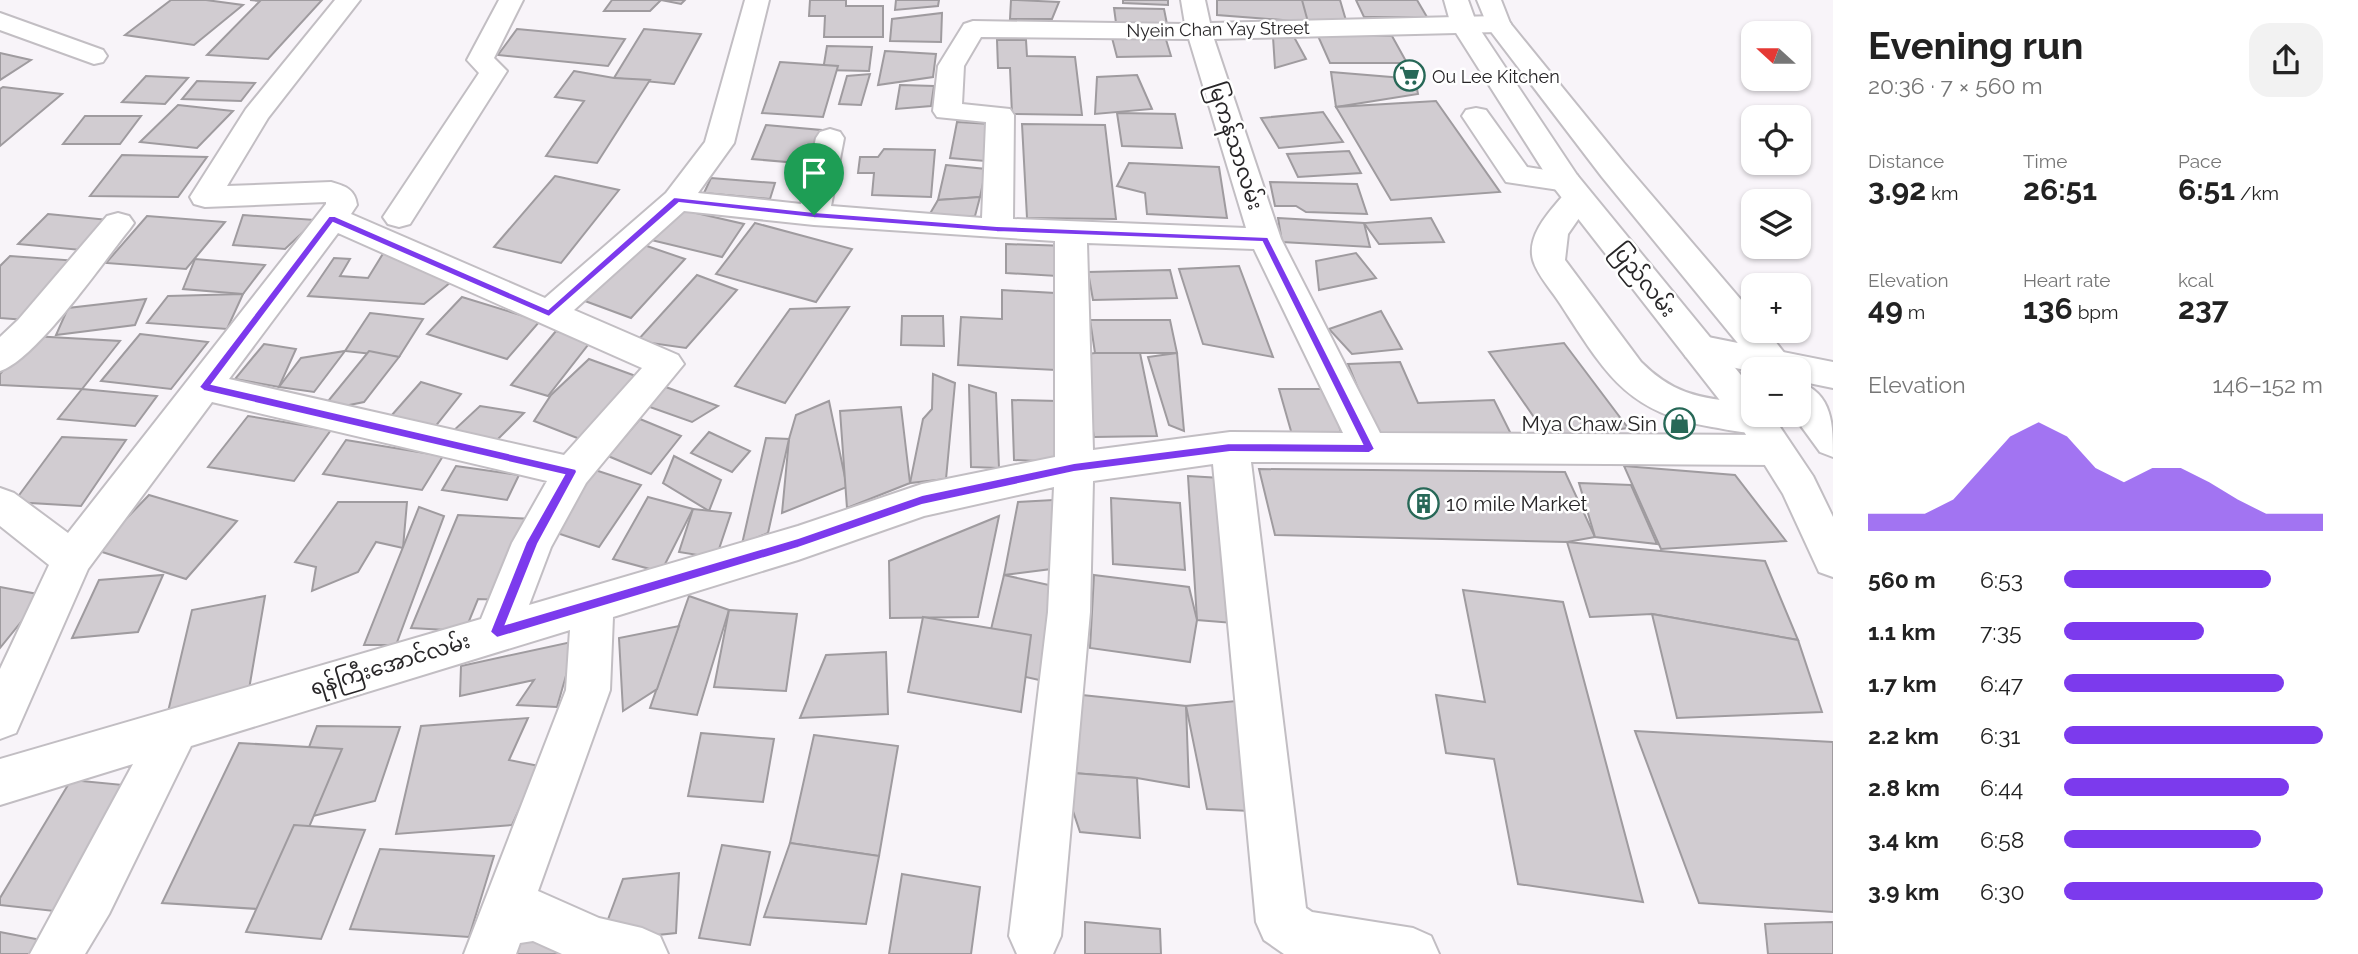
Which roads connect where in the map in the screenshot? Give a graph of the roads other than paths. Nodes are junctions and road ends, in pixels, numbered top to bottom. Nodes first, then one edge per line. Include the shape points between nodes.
1 (348, 0) edge
2 (511, 0) edge
3 (757, 0) edge
4 (1193, 0) edge
5 (1460, 12) edge
6 (1494, 12) edge
7 (0, 21) edge
8 (1199, 31) junction
9 (94, 56) dead end
10 (1476, 116) dead end
11 (830, 138) dead end
12 (1572, 190) junction
13 (677, 200) junction
14 (814, 215) junction
15 (400, 217) dead end
16 (332, 218) junction
17 (118, 223) dead end
18 (997, 229) junction
19 (1071, 232) junction
20 (1265, 239) junction
21 (549, 313) junction
22 (1698, 348) junction
23 (1770, 357) edge
24 (0, 358) edge
25 (1741, 358) edge
26 (1811, 371) edge
27 (1833, 375) edge
28 (204, 387) junction
29 (1811, 412) edge
30 (1766, 435) junction
31 (1833, 442) edge
32 (1230, 447) junction
33 (1369, 449) junction
34 (1074, 468) junction
35 (572, 472) junction
36 (0, 504) edge
37 (72, 559) junction
38 (1833, 560) edge
39 (593, 604) junction
40 (497, 632) junction
41 (0, 718) edge
42 (176, 729) junction
43 (0, 782) edge
44 (1035, 936) dead end
45 (496, 938) edge
46 (56, 954) edge
47 (642, 954) edge
48 (1413, 954) edge

1 - 16 main road via 256,115 205,197 331,192 341,197 342,205
2 - 15 main road via 480,60 494,71
3 - 13 main road via 719,143
4 - 8 main road, မြကန်သာလမ်း
5 - 6 main road, Nyein Chan Yay Street
5 - 8 main road, Nyein Chan Yay Street
5 - 12 main road, ပြည်လမ်း
6 - 23 main road via 1614,170
7 - 9 main road
8 - 18 main road, Nyein Chan Yay Street via 1101,20 973,29 951,66 947,111 1000,115
8 - 20 main road, မြကန်သာလမ်း
10 - 12 main road via 1517,176
11 - 14 main road
12 - 22 main road, ပြည်လမ်း
12 - 30 main road via 1547,244 1549,261 1620,362 1654,395
13 - 14 main road
13 - 21 main road
14 - 18 main road
16 - 21 main road
16 - 28 main road
17 - 24 main road via 30,329
18 - 19 main road
19 - 20 main road
19 - 34 main road
20 - 33 main road, မြကန်သာလမ်း
21 - 35 main road via 666,364
22 - 25 main road
22 - 30 main road, ပြည်လမ်း
26 - 27 main road
28 - 35 main road
28 - 37 main road
29 - 31 main road
30 - 33 main road, ရန်ကြီးအောင်လမ်း
30 - 38 main road, ပြည်လမ်း via 1799,487
32 - 33 main road, ရန်ကြီးအောင်လမ်း
32 - 34 main road, ရန်ကြီးအောင်လမ်း
32 - 48 main road via 1282,922 1303,936
34 - 39 main road, ရန်ကြီးအောင်လမ်း via 922,500 798,543
34 - 44 main road via 1069,612
35 - 40 main road via 532,542
36 - 37 main road
37 - 41 main road
39 - 40 main road, ရန်ကြီးအောင်လမ်း
39 - 45 main road via 588,690
40 - 42 main road, ရန်ကြီးအောင်လမ်း
42 - 43 main road, ရန်ကြီးအောင်လမ်း
42 - 46 main road via 91,896
45 - 47 main road via 534,915 596,943

